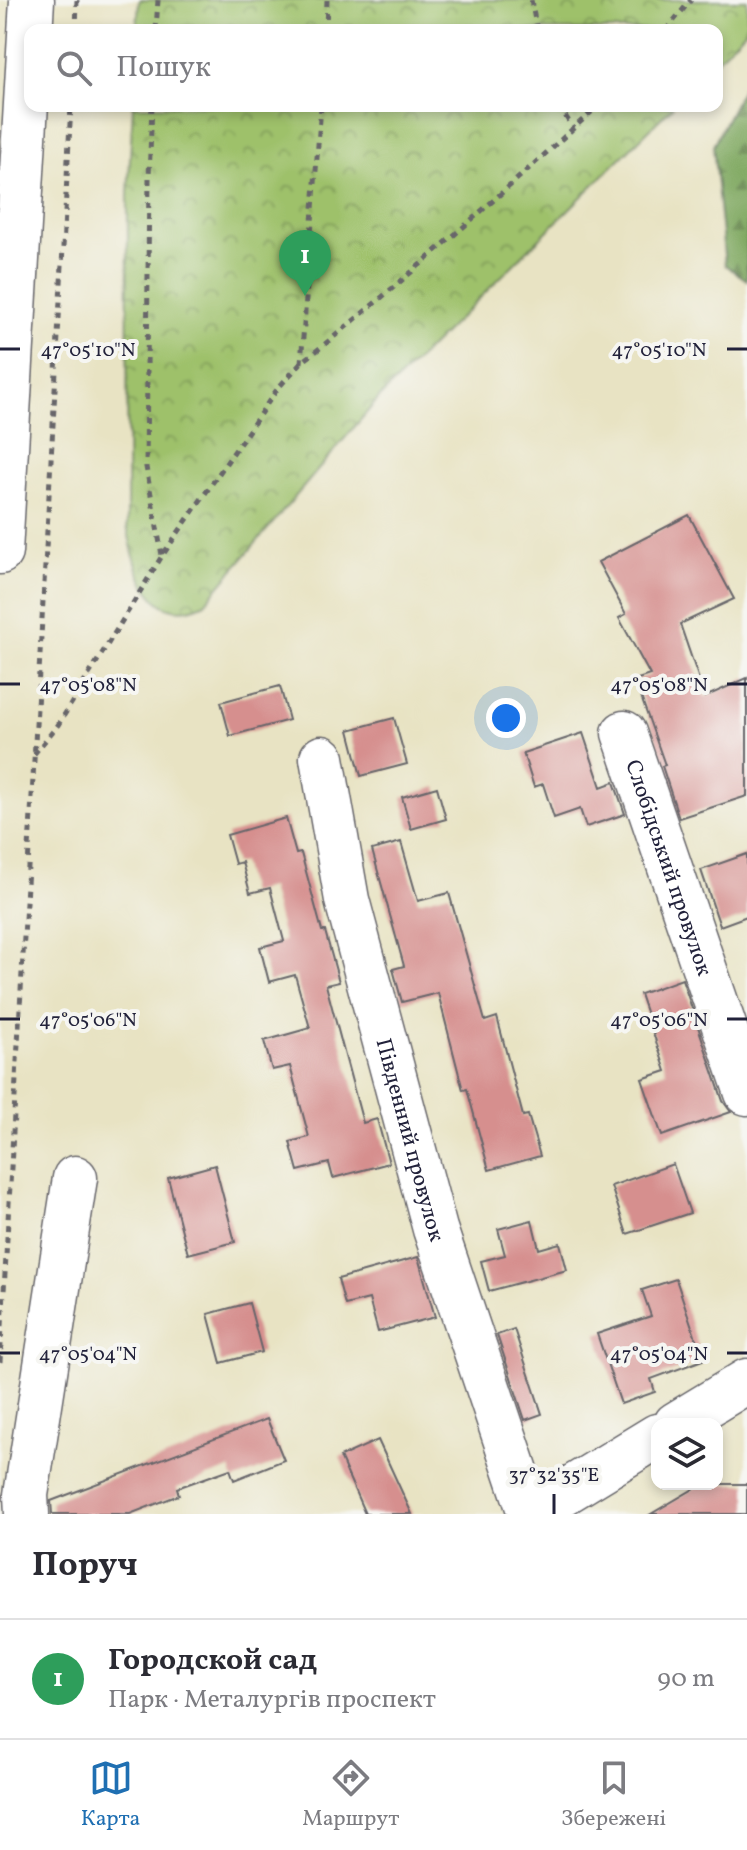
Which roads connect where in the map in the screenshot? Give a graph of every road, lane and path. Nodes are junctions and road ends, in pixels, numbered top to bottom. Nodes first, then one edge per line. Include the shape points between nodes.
1 (32, 0) edge
2 (77, 0) edge
3 (158, 0) edge
4 (327, 0) edge
5 (531, 0) edge
6 (691, 0) edge
7 (31, 24) edge
8 (76, 24) edge
9 (156, 24) edge
10 (326, 24) edge
11 (536, 24) edge
12 (671, 24) edge
13 (26, 112) edge
14 (71, 112) edge
15 (152, 112) edge
16 (321, 112) edge
17 (563, 112) edge
18 (591, 112) edge
19 (573, 128) junction
20 (301, 363) junction
21 (0, 552) edge
22 (162, 556) junction
23 (624, 733) dead end
24 (34, 755) junction
25 (322, 758) dead end
26 (747, 1093) edge
27 (75, 1178) dead end
28 (0, 1362) edge
29 (747, 1381) edge
30 (686, 1418) edge
31 (651, 1440) edge
32 (27, 1514) edge
33 (530, 1514) edge

1 - 7 street
2 - 8 path
3 - 9 path
4 - 10 path
5 - 11 path
6 - 12 path
13 - 21 street
14 - 24 path
15 - 22 path via 146,467
16 - 20 path
17 - 19 path
18 - 19 path
19 - 20 path
20 - 22 path via 278,388
22 - 24 path
23 - 26 street, Слобідський провулок
24 - 28 path
25 - 33 street, Південний провулок via 347,900 435,1229
27 - 32 street
29 - 30 street
31 - 33 street

